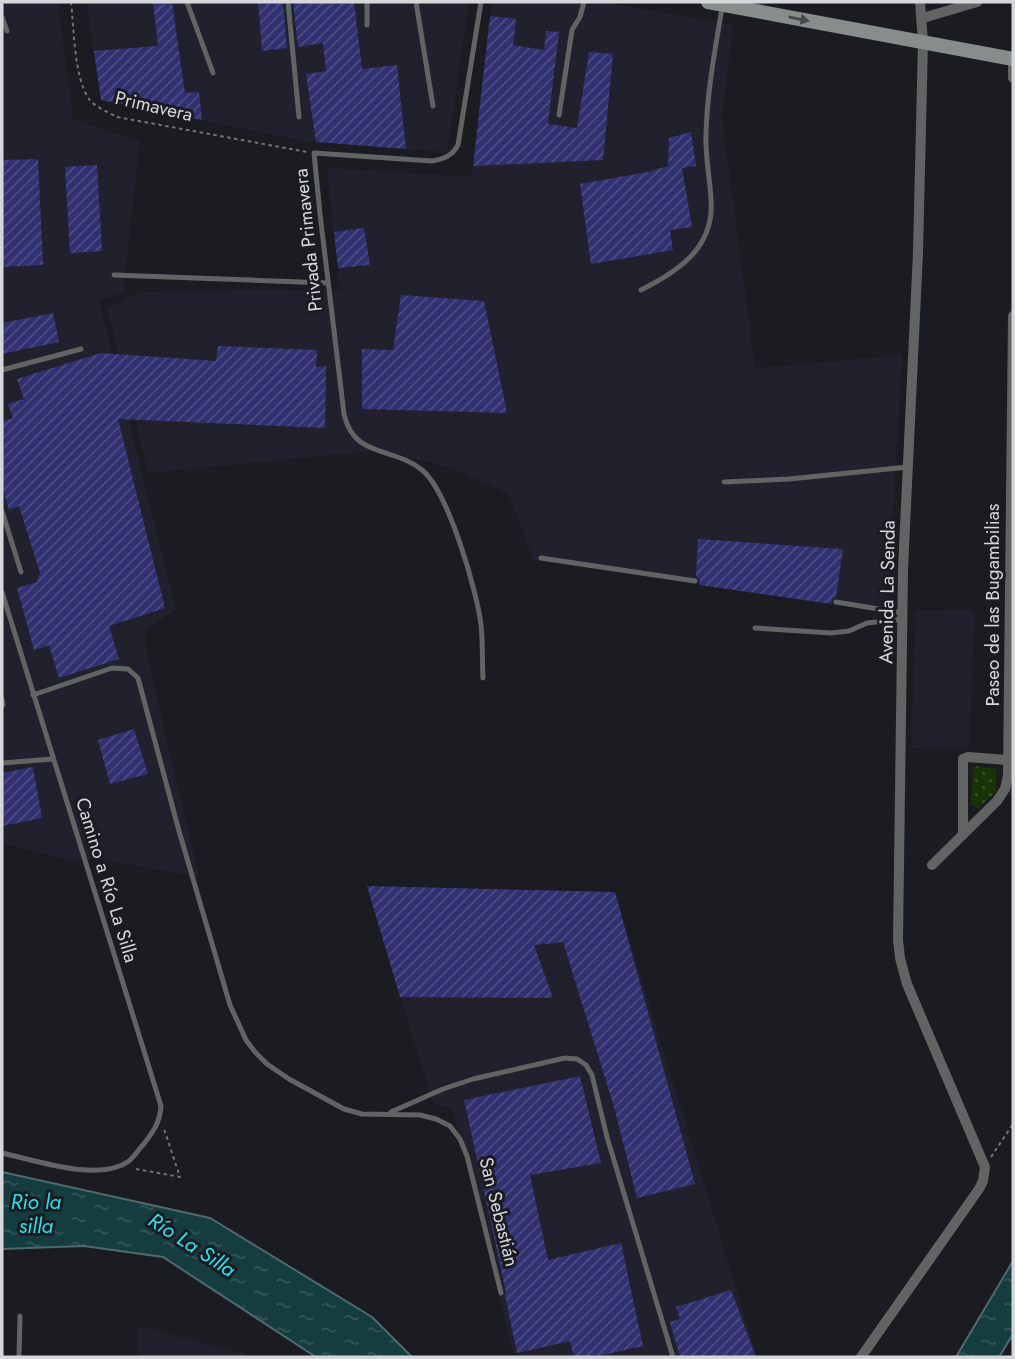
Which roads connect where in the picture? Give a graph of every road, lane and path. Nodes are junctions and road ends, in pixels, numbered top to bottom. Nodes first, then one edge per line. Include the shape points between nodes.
1 (71, 2) edge
2 (187, 2) edge
3 (288, 2) edge
4 (367, 2) edge
5 (416, 2) edge
6 (481, 2) edge
7 (584, 2) edge
8 (920, 2) edge
9 (977, 2) edge
10 (715, 3) edge
11 (2, 17) edge
12 (923, 18) junction
13 (367, 26) dead end
14 (7, 32) dead end
15 (923, 42) junction
16 (1013, 59) edge
17 (213, 73) dead end
18 (1013, 78) edge
19 (433, 106) dead end
20 (559, 115) dead end
21 (299, 117) dead end
22 (314, 153) junction
23 (114, 275) dead end
24 (327, 283) junction
25 (641, 290) dead end
26 (1013, 316) edge
27 (1013, 329) edge
28 (80, 349) dead end
29 (2, 370) edge
30 (1012, 407) edge
31 (908, 467) junction
32 (724, 482) dead end
33 (2, 511) edge
34 (1012, 553) edge
35 (541, 558) dead end
36 (20, 572) dead end
37 (695, 581) dead end
38 (2, 593) edge
39 (3, 601) edge
40 (836, 602) dead end
41 (903, 616) junction
42 (1012, 627) edge
43 (755, 628) dead end
44 (482, 678) dead end
45 (33, 695) junction
46 (1011, 702) edge
47 (53, 759) junction
48 (1007, 760) junction
49 (2, 763) edge
50 (1010, 776) edge
51 (964, 835) junction
52 (932, 865) dead end
53 (388, 1114) junction
54 (160, 1117) junction
55 (1013, 1125) edge
56 (2, 1153) edge
57 (121, 1166) junction
58 (985, 1167) junction
59 (501, 1293) dead end
60 (20, 1317) dead end
61 (19, 1357) edge
62 (673, 1357) edge
63 (861, 1357) edge

1 - 22 path, Primavera via 85,90 90,101 103,110 117,117
2 - 17 lane
3 - 21 lane
4 - 13 lane
5 - 19 lane
6 - 22 lane, Privada Primavera via 455,152 432,161
7 - 20 lane via 572,30
8 - 12 street, Avenida La Senda
9 - 12 street
10 -> 15 main road
10 - 25 lane via 706,109 712,201 709,225 697,251 683,266
11 - 14 lane
12 - 15 street, Avenida La Senda
15 - 16 main road
15 - 31 street, Avenida La Senda
16 - 18 street
22 - 24 lane, Privada Primavera
23 - 24 lane
24 - 44 lane, Privada Primavera via 349,429 360,443 422,469 435,486 475,596 481,625
26 - 27 street, Paseo de las Bugambilias
27 - 30 street, Paseo de las Bugambilias
28 - 29 lane
30 - 34 street, Paseo de las Bugambilias
31 - 32 lane
31 - 41 street, Avenida La Senda
33 - 36 lane
34 - 42 street, Paseo de las Bugambilias
35 - 37 lane
38 - 39 lane, Camino a Río La Silla
39 - 45 lane, Camino a Río La Silla
40 - 41 lane
41 - 43 lane via 831,633
41 - 58 street, Avenida La Senda via 900,958
42 - 46 street, Paseo de las Bugambilias
45 - 47 lane, Camino a Río La Silla
45 - 53 lane, San Sebastián via 112,668 128,669 138,678 195,888 238,1023 267,1065 344,1109
46 - 48 street, Paseo de las Bugambilias
47 - 49 lane
47 - 54 lane, Camino a Río La Silla via 159,1094
48 - 50 street, Paseo de las Bugambilias
48 - 51 street via 963,759
50 - 51 street, Paseo de las Bugambilias via 997,801
51 - 52 street, Paseo de las Bugambilias
53 - 59 lane, San Sebastián via 436,1119 450,1126 460,1139
53 - 62 lane via 473,1079 565,1058 586,1065
54 - 57 lane via 131,1160
54 - 57 path via 180,1177
55 - 58 path
56 - 57 lane via 94,1171
58 - 63 street via 979,1189
60 - 61 lane

